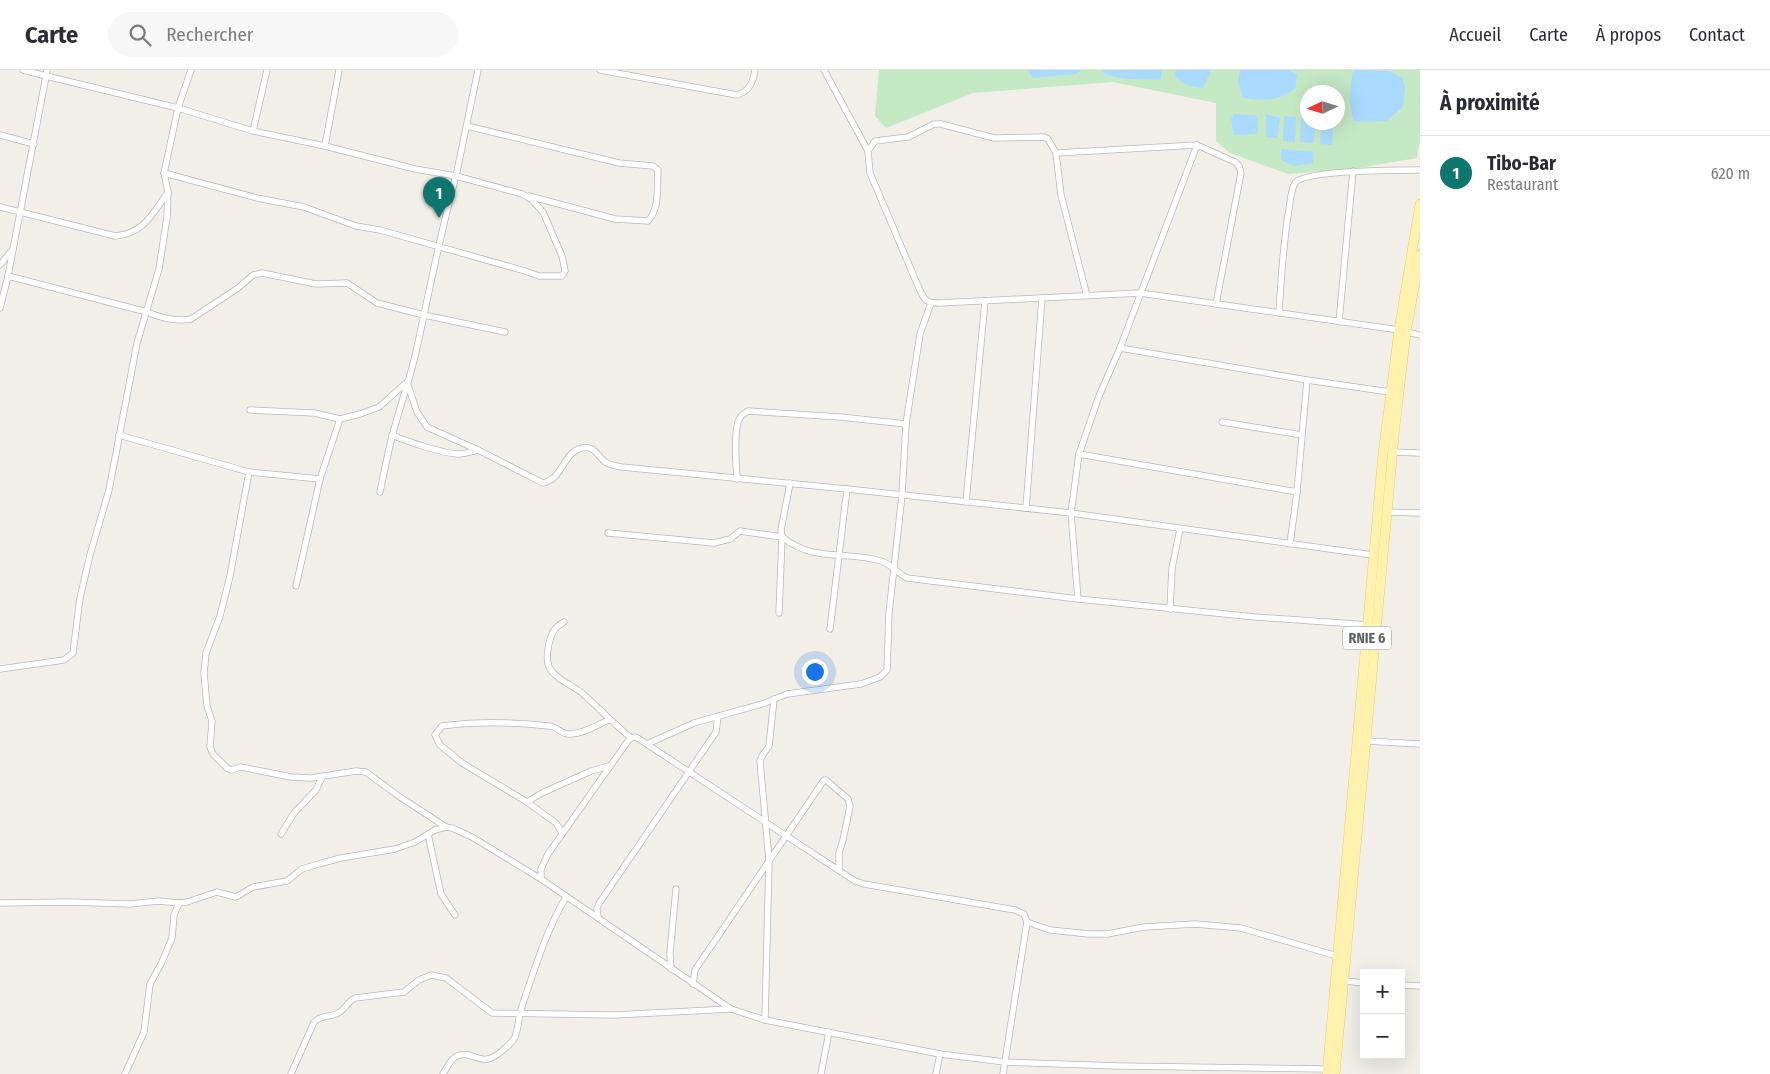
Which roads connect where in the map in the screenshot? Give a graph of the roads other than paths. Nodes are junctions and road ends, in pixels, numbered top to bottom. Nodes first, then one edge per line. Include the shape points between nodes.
1 (23, 70) edge
2 (191, 70) edge
3 (267, 70) edge
4 (339, 70) edge
5 (478, 70) edge
6 (600, 70) edge
7 (755, 70) edge
8 (824, 70) edge
9 (46, 73) edge
10 (178, 108) junction
11 (467, 126) junction
12 (254, 131) junction
13 (0, 135) edge
14 (34, 144) junction
15 (1197, 145) junction
16 (324, 146) junction
17 (868, 151) junction
18 (1056, 153) junction
19 (1420, 170) edge
20 (1353, 172) junction
21 (164, 173) junction
22 (456, 176) junction
23 (168, 192) junction
24 (522, 194) junction
25 (1420, 204) edge
26 (0, 207) edge
27 (19, 212) junction
28 (13, 248) junction
29 (438, 248) junction
30 (1420, 255) edge
31 (0, 265) edge
32 (8, 276) junction
33 (1140, 293) junction
34 (1087, 296) junction
35 (1042, 298) junction
36 (985, 301) junction
37 (931, 303) junction
38 (1216, 304) junction
39 (0, 308) edge
40 (147, 312) junction
41 (1279, 313) junction
42 (424, 315) junction
43 (1339, 322) junction
44 (1402, 331) junction
45 (505, 332) dead end
46 (1420, 335) edge
47 (1120, 348) junction
48 (1307, 380) junction
49 (408, 382) junction
50 (1390, 392) junction
51 (250, 410) dead end
52 (340, 419) junction
53 (1222, 422) dead end
54 (906, 424) junction
55 (119, 435) junction
56 (392, 435) junction
57 (1302, 435) junction
58 (478, 450) junction
59 (1392, 452) junction
60 (1420, 453) edge
61 (1079, 454) junction
62 (249, 472) junction
63 (320, 479) junction
64 (737, 479) junction
65 (790, 483) junction
66 (847, 488) junction
67 (380, 492) dead end
68 (1297, 492) junction
69 (902, 495) junction
70 (966, 502) junction
71 (1026, 508) junction
72 (1386, 512) junction
73 (1420, 513) edge
74 (1071, 514) junction
75 (1180, 529) junction
76 (608, 533) dead end
77 (782, 537) junction
78 (1290, 544) junction
79 (1373, 555) junction
80 (840, 556) junction
81 (895, 569) junction
82 (296, 586) dead end
83 (1078, 599) junction
84 (1170, 608) junction
85 (779, 613) dead end
86 (564, 622) dead end
87 (1373, 625) junction
88 (830, 629) dead end
89 (0, 669) edge
90 (774, 699) junction
91 (718, 716) junction
92 (609, 720) junction
93 (631, 738) junction
94 (1366, 741) junction
95 (647, 744) junction
96 (1420, 744) edge
97 (610, 766) junction
98 (689, 772) junction
99 (322, 778) junction
100 (527, 802) junction
101 (766, 822) junction
102 (446, 827) junction
103 (562, 833) junction
104 (281, 834) dead end
105 (428, 834) junction
106 (786, 836) junction
107 (769, 860) junction
108 (839, 870) junction
109 (541, 880) junction
110 (676, 888) dead end
111 (566, 896) junction
112 (0, 903) edge
113 (179, 903) junction
114 (455, 916) dead end
115 (598, 918) junction
116 (1026, 922) junction
117 (1337, 956) junction
118 (671, 969) junction
119 (1344, 981) junction
120 (1360, 983) edge
121 (693, 984) junction
122 (1405, 985) edge
123 (1420, 986) edge
124 (731, 1009) junction
125 (519, 1013) junction
126 (765, 1020) junction
127 (829, 1032) junction
128 (940, 1054) junction
129 (1005, 1062) junction
130 (1119, 1066) junction
131 (1242, 1071) edge
132 (1327, 1071) edge
133 (125, 1074) edge
134 (291, 1074) edge
135 (443, 1074) edge
136 (821, 1074) edge
137 (936, 1074) edge
138 (1003, 1074) edge
139 (1119, 1074) edge
140 (1335, 1074) edge

1 - 9 street
2 - 10 street
3 - 12 street
4 - 16 street
5 - 11 street
6 - 7 street via 737,95 748,90
8 - 17 street
9 - 10 street
9 - 14 street
10 - 12 street
10 - 21 street
11 - 22 street
11 - 24 street via 619,163 653,166 658,170 655,207 648,220 615,219
12 - 16 street
13 - 14 street
14 - 27 street
15 - 18 street
15 - 33 street
15 - 38 street via 1235,162 1241,173
16 - 22 street
17 - 18 street via 875,140 908,137 934,124 941,124 994,138 1044,137
17 - 37 street via 870,173 918,286 925,300
18 - 34 street via 1061,195
19 - 20 street
20 - 41 street via 1303,177 1295,183 1284,240
20 - 43 street
21 - 23 street
21 - 29 street via 304,207 356,226
22 - 24 street
22 - 29 street
23 - 27 street via 142,227 125,235 115,236
23 - 40 street via 168,217
24 - 29 street via 543,212 562,256 565,271 562,276 540,276
25 - 44 main road, RNIE 6
26 - 27 street
27 - 28 street
28 - 31 street
28 - 32 street
29 - 42 street
30 - 44 main road, RNIE 6
32 - 39 street
32 - 40 street
33 - 34 street
33 - 38 street
33 - 47 street
34 - 35 street
35 - 36 street
35 - 71 street
36 - 37 street
36 - 70 street
37 - 54 street via 920,334
38 - 41 street
40 - 42 street via 169,319 191,319 253,275 262,273 316,284 347,284 377,303
40 - 55 street
41 - 43 street
42 - 45 street
42 - 49 street
43 - 44 street
44 - 46 street
44 - 50 main road, RNIE 6
44 - 59 main road, RNIE 6
47 - 48 street
47 - 61 street
48 - 50 street
48 - 57 street
49 - 52 street via 379,407
49 - 56 street
49 - 58 street via 417,412 427,427
50 - 79 main road, RNIE 6
51 - 52 street
52 - 63 street
53 - 57 street
54 - 64 street via 748,411 738,423
54 - 69 street
55 - 62 street
55 - 89 street via 109,490 80,598 73,653 64,660
56 - 58 street via 456,454
56 - 67 street
57 - 68 street
58 - 64 street via 543,483 555,477 572,452 582,448 595,450 603,460 622,467
59 - 60 street
59 - 72 main road, RNIE 6
61 - 68 street
61 - 74 street
62 - 63 street
62 - 99 street via 230,576 206,653 204,673 212,721 211,749 231,770 241,767 291,777
63 - 82 street
64 - 65 street
65 - 66 street
65 - 77 street
66 - 69 street
66 - 80 street
68 - 78 street
69 - 70 street
69 - 81 street
70 - 71 street
71 - 74 street
72 - 73 street
72 - 87 main road, RNIE 6
74 - 75 street
74 - 83 street
75 - 78 street
75 - 84 street via 1172,568
76 - 77 street via 706,543 723,542 740,532
77 - 80 street via 820,555
77 - 85 street
78 - 79 street
79 - 87 main road, RNIE 6
80 - 81 street via 878,560
80 - 88 street
81 - 83 street via 914,580
81 - 90 street via 884,674 861,684 787,694
83 - 84 street
84 - 87 street
86 - 92 street via 550,638 549,667
87 - 94 main road, RNIE 6
87 - 117 main road, RNIE 6
90 - 91 street
90 - 101 street via 769,746 760,761
91 - 95 street via 678,728
91 - 98 street via 716,732
92 - 93 street
92 - 100 street via 569,734 561,733 553,726 499,722 442,726 436,732 440,745 462,763
93 - 95 street via 636,737
93 - 97 street
94 - 96 street
94 - 119 main road, RNIE 6
95 - 98 street
97 - 100 street via 591,771
97 - 103 street
98 - 101 street
98 - 115 street via 600,902
99 - 102 street via 366,772
99 - 104 street
100 - 103 street via 556,823
101 - 106 street
101 - 107 street
102 - 105 street
102 - 109 street via 472,837
103 - 109 street via 543,862
105 - 113 street via 395,849 341,858 302,869 287,881 253,887 236,897 217,892
105 - 114 street via 441,894
106 - 107 street
106 - 108 street
106 - 108 street via 822,781 826,780 848,799 850,806 839,852
107 - 121 street via 695,970
107 - 126 street
108 - 116 street via 864,884 1015,910 1024,914
109 - 111 street
110 - 118 street
111 - 115 street
111 - 125 street via 553,919
112 - 113 street
113 - 133 street via 174,915 172,938 150,984 144,1032
115 - 118 street
116 - 117 street via 1050,930 1089,934 1195,924 1242,928
116 - 129 street
117 - 132 main road, RNIE 6
118 - 121 street
119 - 120 street
119 - 140 main road, RNIE 6
121 - 124 street
122 - 123 street
124 - 125 street via 614,1015
124 - 126 street
125 - 134 street via 492,1013 446,978 431,975 404,992 354,998 340,1013 317,1018
125 - 135 street via 514,1038 495,1057 489,1060 457,1056
126 - 127 street
127 - 128 street
127 - 136 street
128 - 129 street
128 - 137 street
129 - 130 street
129 - 138 street
130 - 131 street
130 - 139 street
131 - 132 street

